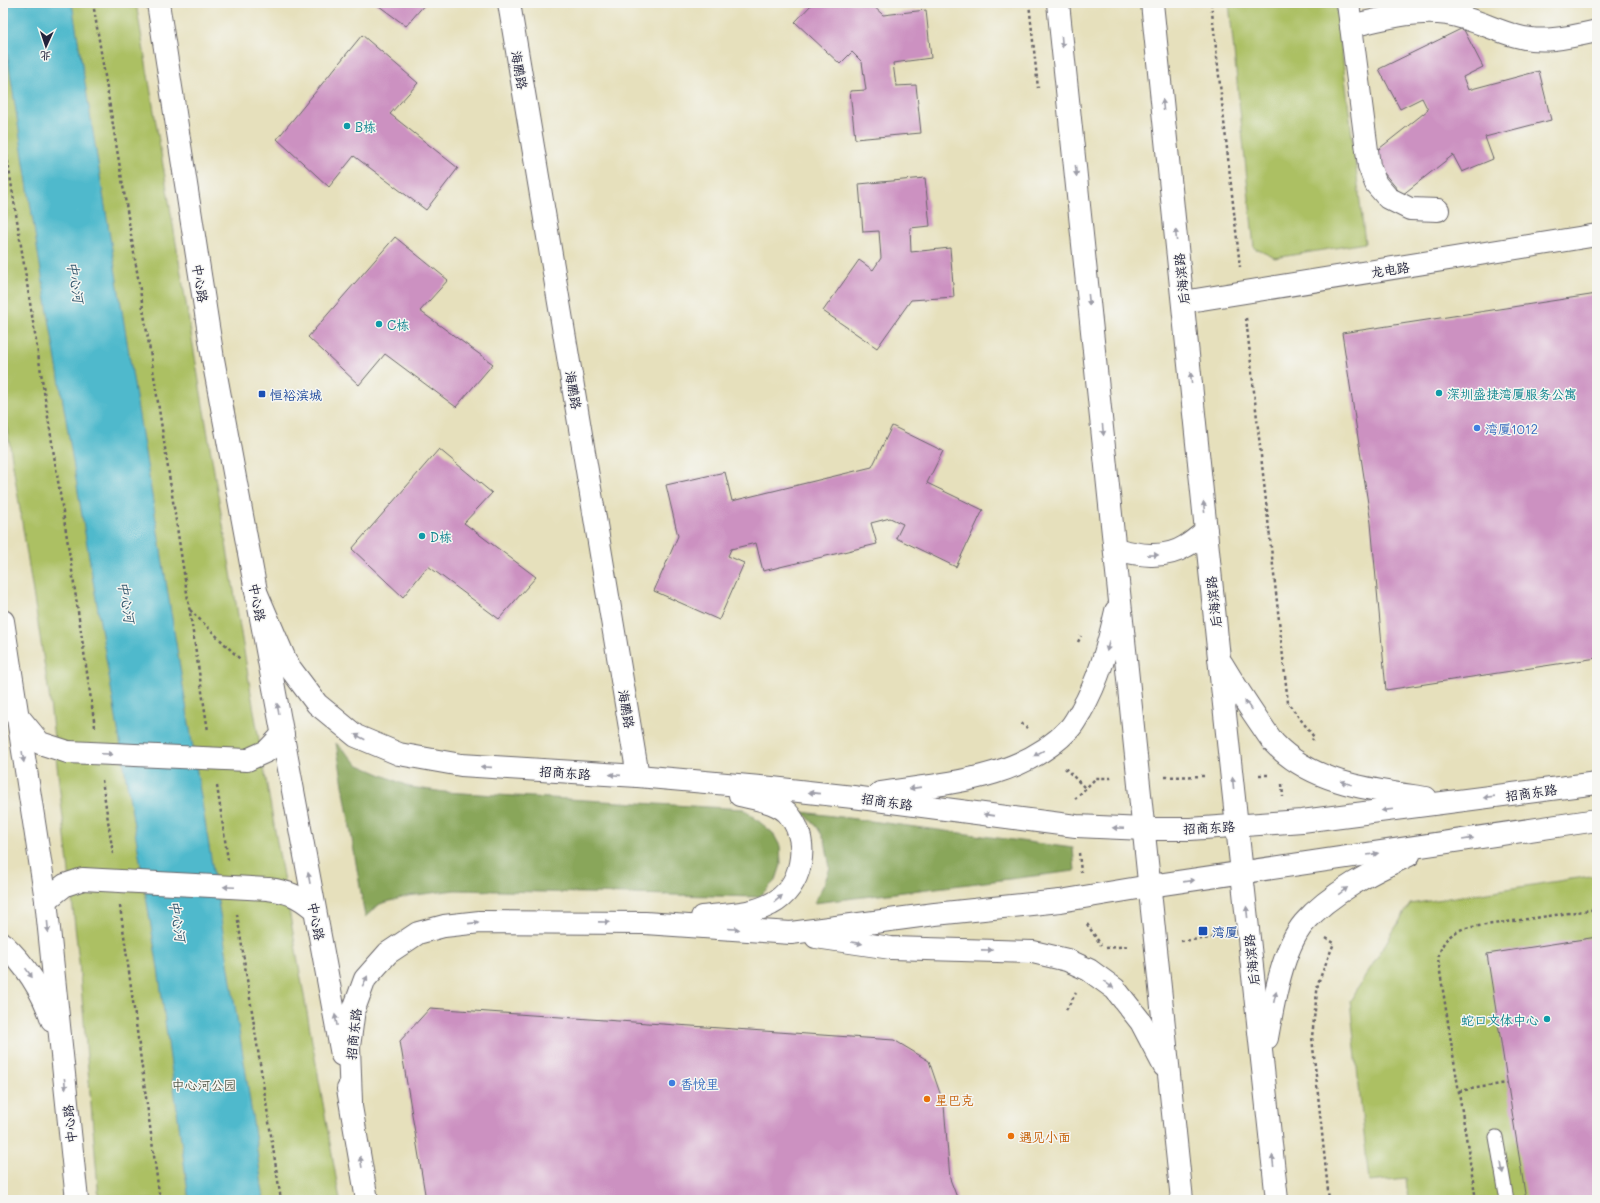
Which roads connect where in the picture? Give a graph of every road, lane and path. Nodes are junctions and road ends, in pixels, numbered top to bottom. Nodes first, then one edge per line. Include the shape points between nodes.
1 (93, 3) edge
2 (158, 3) edge
3 (509, 3) edge
4 (1058, 3) edge
5 (1152, 3) edge
6 (1211, 3) edge
7 (1348, 3) edge
8 (1351, 26) junction
9 (1597, 31) edge
10 (3, 131) edge
11 (1438, 210) dead end
12 (1597, 235) edge
13 (1243, 292) junction
14 (1183, 302) junction
15 (1206, 531) junction
16 (1115, 549) junction
17 (257, 594) junction
18 (1120, 595) junction
19 (189, 610) junction
20 (3, 621) edge
21 (1219, 658) junction
22 (243, 662) dead end
23 (17, 715) junction
24 (95, 729) dead end
25 (283, 734) junction
26 (209, 736) dead end
27 (1314, 738) dead end
28 (101, 776) dead end
29 (638, 776) junction
30 (682, 781) junction
31 (216, 783) dead end
32 (1597, 783) edge
33 (853, 797) junction
34 (1454, 802) junction
35 (1597, 820) edge
36 (1238, 826) junction
37 (1144, 829) junction
38 (1429, 845) junction
39 (114, 862) dead end
40 (229, 862) dead end
41 (1243, 874) junction
42 (1150, 886) junction
43 (46, 900) junction
44 (119, 901) dead end
45 (314, 908) junction
46 (236, 909) dead end
47 (1597, 909) edge
48 (645, 923) junction
49 (791, 933) junction
50 (1334, 943) dead end
51 (3, 944) edge
52 (62, 1054) junction
53 (1262, 1063) junction
54 (1169, 1076) junction
55 (1507, 1083) dead end
56 (1458, 1091) junction
57 (351, 1102) junction
58 (1496, 1137) dead end
59 (77, 1200) edge
60 (160, 1200) edge
61 (281, 1200) edge
62 (367, 1200) edge
63 (1182, 1200) edge
64 (1277, 1200) edge
65 (1329, 1200) edge
66 (1476, 1200) edge
67 (1507, 1200) edge

1 - 19 path via 152,362
2 - 17 main road, 中心路 via 213,359
3 - 29 main road, 海鹏路
4 -> 16 main road
14 -> 5 main road, 后海滨路
6 - 13 path
7 - 8 main road
8 - 9 main road via 1422,13 1448,14 1517,37 1543,41
8 - 11 main road via 1369,166 1376,184 1388,198 1410,209
10 - 24 path
12 - 13 main road, 龙电路
13 - 14 main road, 龙电路
13 - 27 path via 1288,703
15 -> 14 main road, 后海滨路
16 -> 15 main road via 1138,556 1162,555 1184,548
15 - 21 main road, 后海滨路
16 - 18 main road
25 -> 17 main road, 中心路
29 -> 17 main road, 招商东路 via 462,765 399,754 356,736 317,704 287,664
18 -> 33 main road via 1106,655 1090,696 1070,729 1043,751 1006,770 959,781
18 - 37 main road
19 - 22 path
19 - 26 path
20 - 23 main road, 中心路
34 -> 21 main road via 1352,785 1321,775 1294,761 1273,742
36 -> 21 main road, 后海滨路
23 -> 25 main road, bridge via 40,743 68,752 247,760 267,751
23 -> 43 main road, 中心路
45 -> 25 main road, 中心路
28 - 39 path
29 - 30 main road, 招商东路
33 -> 30 main road, 招商东路
48 -> 30 main road via 752,911 772,904 795,880 801,862 798,830 790,815 779,807
31 - 40 path
32 -> 34 main road, 招商东路
37 -> 33 main road, 招商东路 via 1076,826
34 -> 36 main road, 招商东路 via 1302,821
38 -> 35 main road, 招商东路
36 - 37 main road, 招商东路
36 - 41 main road, 后海滨路
37 - 42 main road
41 -> 38 main road, 招商东路
53 -> 38 main road via 1282,970 1291,945 1304,923 1352,884
42 -> 41 main road, 招商东路
53 -> 41 main road, 后海滨路
42 - 49 main road, 招商东路 via 1060,901
42 - 54 main road
45 -> 43 main road, bridge via 287,892 268,889 83,879 64,885
43 -> 52 main road, 中心路
44 - 60 path
57 -> 45 main road, 中心路
46 - 61 path
47 - 56 path via 1465,928 1446,939 1438,959
48 -> 49 main road, 招商东路
57 -> 48 main road, 招商东路 via 349,1047 354,1009 365,979 388,953 418,933 444,926 480,922
49 -> 54 main road via 891,948 1033,952 1067,960 1089,970 1115,989 1141,1022
50 - 65 path via 1318,983 1312,1037
51 -> 52 main road via 28,971 41,992
52 -> 59 main road, 中心路
64 -> 53 main road, 后海滨路
54 - 63 main road
55 - 56 path
56 - 66 path
62 -> 57 main road, 中心路
58 -> 67 lane

